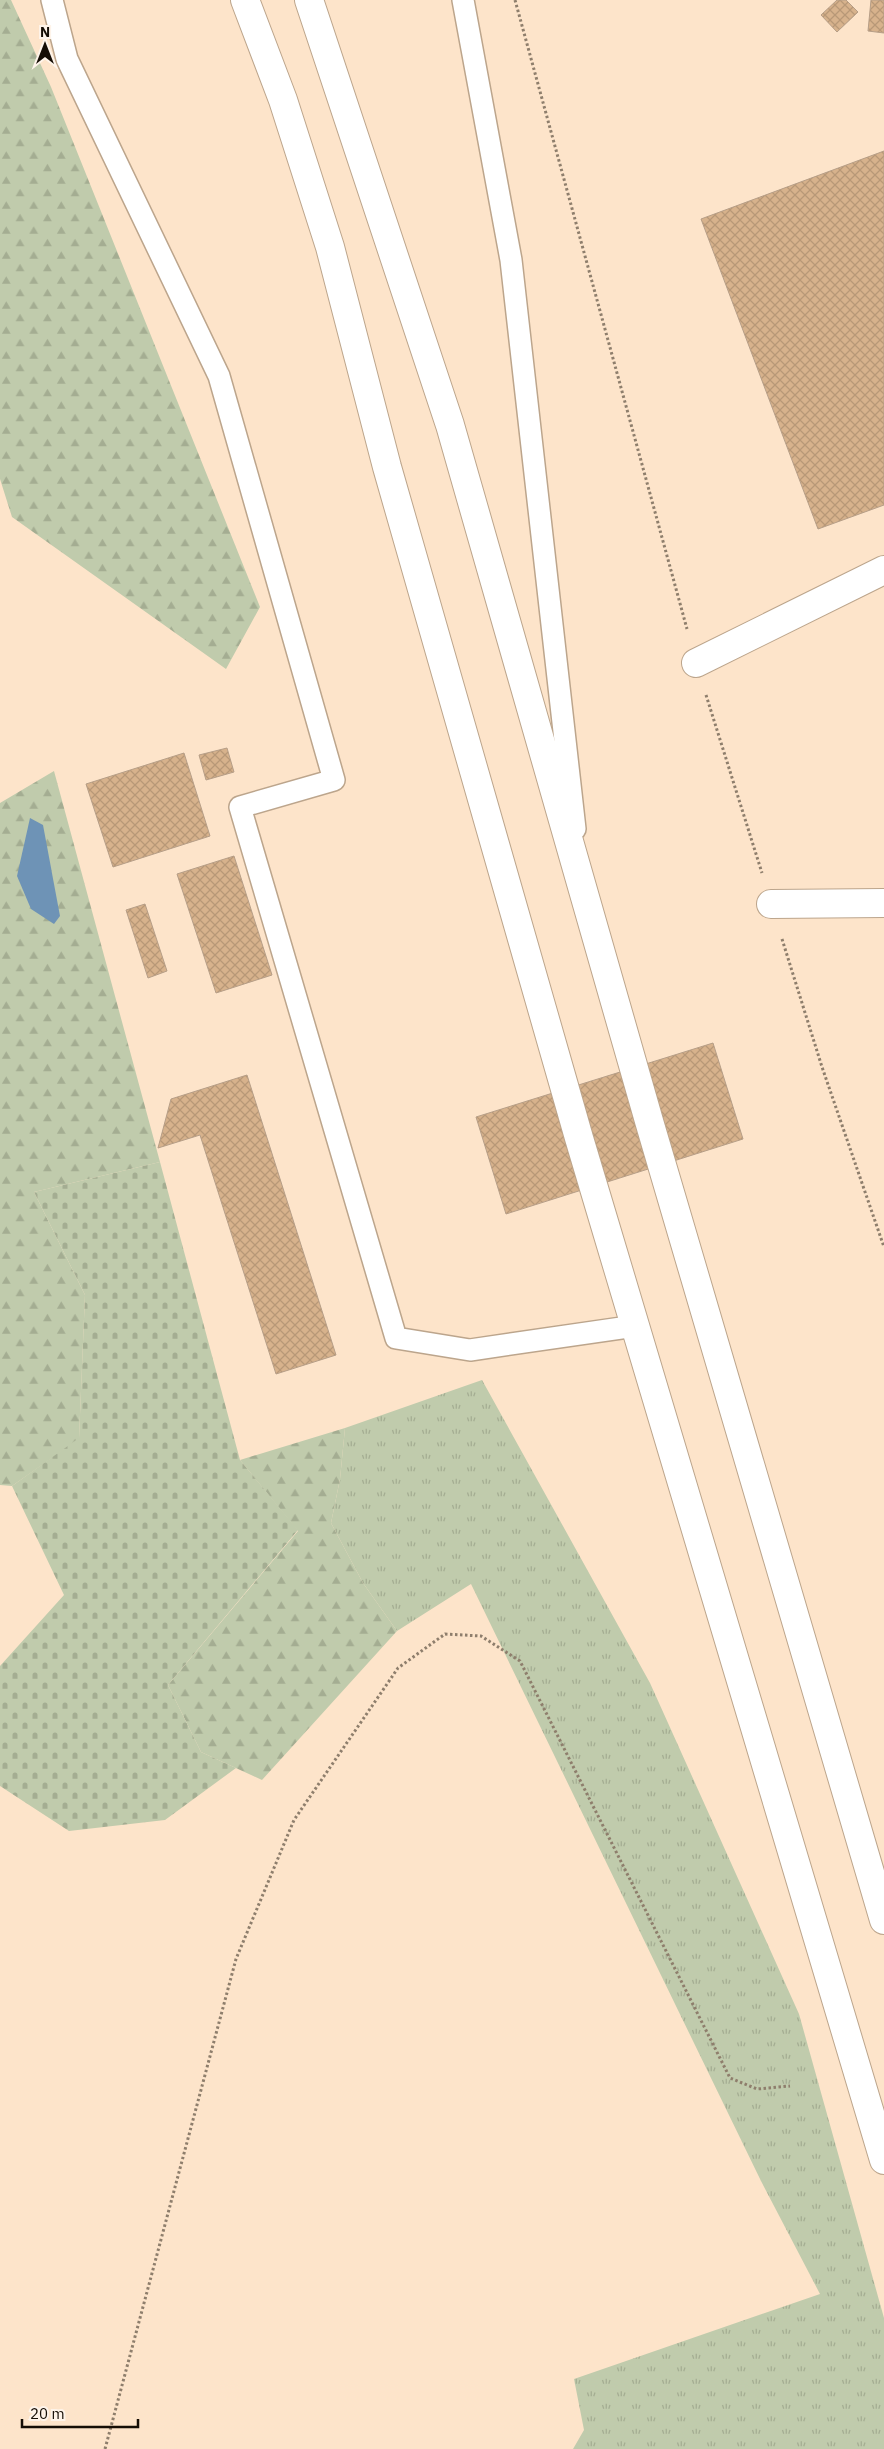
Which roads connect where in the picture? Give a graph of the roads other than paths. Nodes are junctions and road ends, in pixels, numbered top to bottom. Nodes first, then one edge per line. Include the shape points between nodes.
1 (52, 0) edge
2 (245, 0) edge
3 (309, 0) edge
4 (463, 0) edge
5 (884, 570) edge
6 (696, 662) dead end
7 (580, 881) junction
8 (884, 903) edge
9 (772, 904) dead end
10 (635, 1326) junction
11 (884, 1920) edge
12 (884, 2160) edge

1 - 10 lane via 67,59 219,376 334,780 240,807 396,1338 470,1350
2 - 10 main road via 283,100 330,247 387,467
3 - 7 main road via 450,425
4 - 7 lane via 512,260
5 - 6 main road
7 - 11 main road
8 - 9 main road
10 - 12 main road

